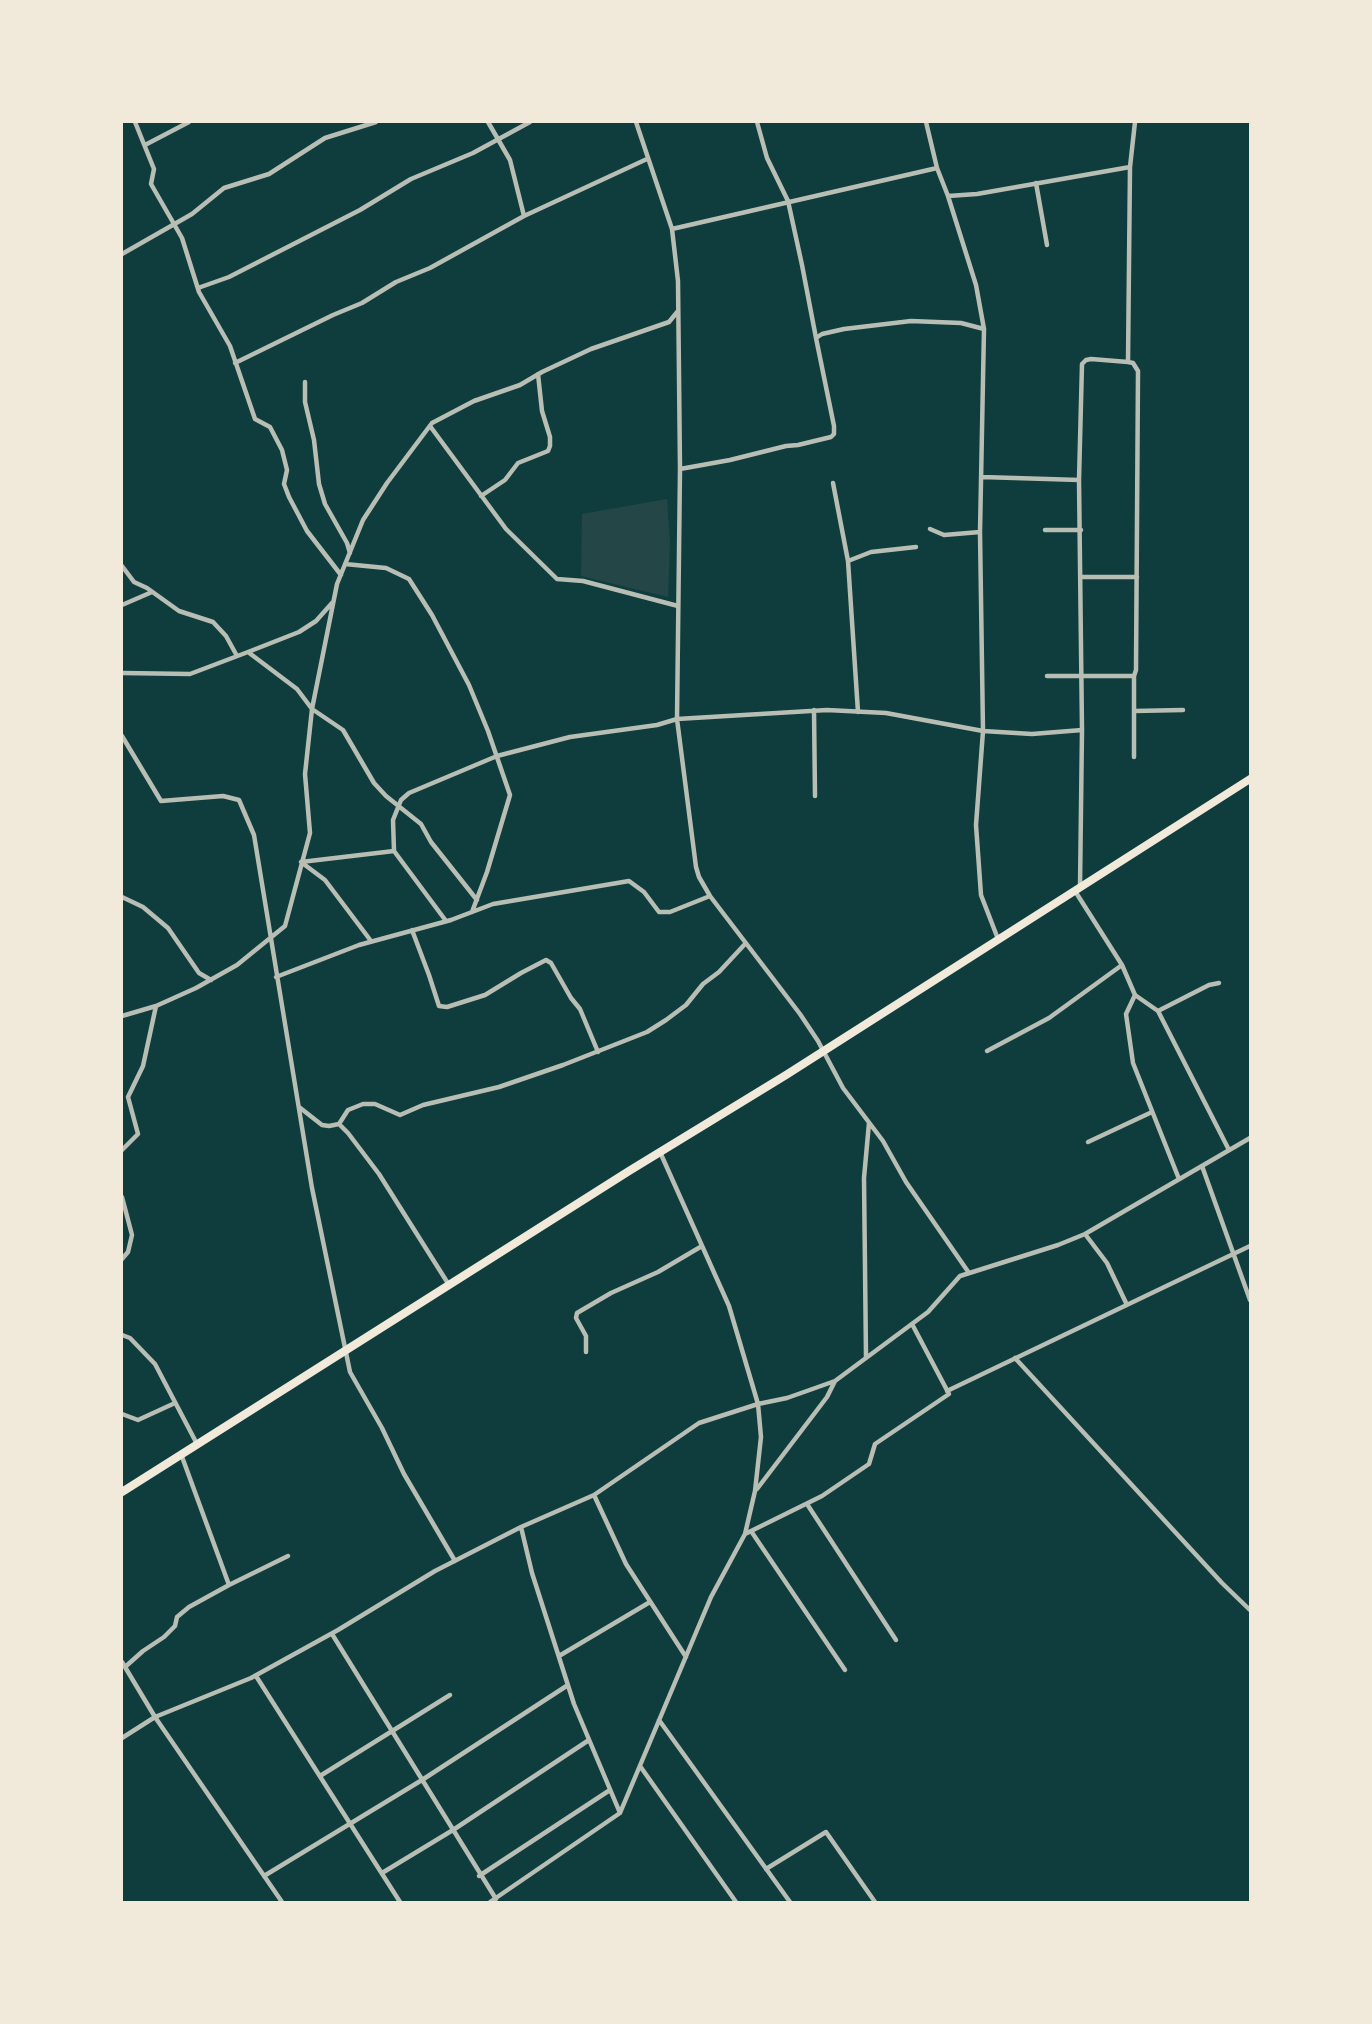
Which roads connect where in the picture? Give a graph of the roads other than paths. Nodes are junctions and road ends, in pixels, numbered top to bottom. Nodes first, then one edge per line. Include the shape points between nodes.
1 (135, 122) edge
2 (189, 122) edge
3 (376, 122) edge
4 (488, 122) edge
5 (530, 122) edge
6 (636, 122) edge
7 (757, 122) edge
8 (926, 122) edge
9 (1135, 122) edge
10 (497, 140) junction
11 (145, 145) junction
12 (647, 159) junction
13 (1130, 167) junction
14 (937, 168) junction
15 (1036, 183) junction
16 (948, 196) junction
17 (788, 201) junction
18 (524, 216) junction
19 (174, 224) junction
20 (672, 230) junction
21 (1047, 245) dead end
22 (122, 254) edge
23 (198, 288) junction
24 (678, 311) junction
25 (984, 329) junction
26 (816, 338) junction
27 (1128, 362) junction
28 (235, 363) junction
29 (538, 374) junction
30 (305, 382) dead end
31 (430, 426) junction
32 (680, 469) junction
33 (982, 477) junction
34 (1079, 480) junction
35 (833, 483) dead end
36 (481, 496) junction
37 (930, 530) dead end
38 (1045, 530) dead end
39 (1081, 530) junction
40 (980, 532) junction
41 (916, 547) dead end
42 (350, 554) junction
43 (848, 561) junction
44 (345, 564) junction
45 (122, 566) edge
46 (341, 575) junction
47 (1081, 577) junction
48 (1137, 577) junction
49 (152, 592) junction
50 (334, 601) junction
51 (122, 605) edge
52 (678, 606) junction
53 (248, 652) junction
54 (237, 656) junction
55 (122, 673) edge
56 (1047, 676) dead end
57 (1082, 676) junction
58 (1134, 676) junction
59 (312, 709) junction
60 (814, 710) junction
61 (1183, 710) dead end
62 (1134, 711) junction
63 (858, 712) junction
64 (677, 718) junction
65 (1082, 730) junction
66 (983, 731) junction
67 (122, 736) edge
68 (497, 756) junction
69 (1134, 757) dead end
70 (1251, 779) edge
71 (815, 796) dead end
72 (399, 806) junction
73 (394, 851) junction
74 (301, 862) junction
75 (1078, 889) junction
76 (710, 896) junction
77 (122, 897) edge
78 (477, 900) junction
79 (472, 912) junction
80 (446, 921) junction
81 (412, 930) junction
82 (271, 938) junction
83 (998, 939) junction
84 (371, 941) junction
85 (745, 944) junction
86 (1122, 965) junction
87 (276, 977) junction
88 (211, 980) junction
89 (1219, 983) dead end
90 (1135, 995) junction
91 (156, 1006) junction
92 (1158, 1011) junction
93 (122, 1016) edge
94 (823, 1050) junction
95 (987, 1051) dead end
96 (598, 1052) junction
97 (299, 1107) junction
98 (1152, 1112) junction
99 (869, 1123) junction
100 (339, 1124) junction
101 (1251, 1138) edge
102 (1088, 1142) dead end
103 (122, 1150) edge
104 (1230, 1150) junction
105 (660, 1152) junction
106 (1202, 1166) junction
107 (1179, 1179) junction
108 (122, 1197) edge
109 (1085, 1234) junction
110 (702, 1246) junction
111 (1251, 1246) edge
112 (1233, 1253) junction
113 (122, 1259) edge
114 (969, 1273) junction
115 (449, 1285) junction
116 (1251, 1300) edge
117 (1127, 1305) junction
118 (912, 1324) junction
119 (122, 1335) edge
120 (344, 1351) junction
121 (586, 1352) dead end
122 (866, 1357) junction
123 (1014, 1358) junction
124 (835, 1381) junction
125 (947, 1391) junction
126 (175, 1402) junction
127 (758, 1404) junction
128 (122, 1414) edge
129 (196, 1444) junction
130 (181, 1454) junction
131 (122, 1491) edge
132 (755, 1491) junction
133 (594, 1495) junction
134 (807, 1504) junction
135 (521, 1527) junction
136 (751, 1531) junction
137 (745, 1534) junction
138 (288, 1556) dead end
139 (455, 1561) junction
140 (229, 1585) junction
141 (650, 1602) junction
142 (1251, 1610) edge
143 (332, 1634) junction
144 (896, 1640) dead end
145 (559, 1656) junction
146 (686, 1657) junction
147 (123, 1664) edge
148 (845, 1670) dead end
149 (256, 1676) junction
150 (568, 1685) junction
151 (450, 1695) dead end
152 (155, 1717) junction
153 (659, 1720) junction
154 (391, 1730) junction
155 (122, 1738) edge
156 (589, 1740) junction
157 (640, 1766) junction
158 (320, 1776) junction
159 (422, 1780) junction
160 (610, 1790) junction
161 (620, 1813) junction
162 (350, 1823) junction
163 (453, 1830) junction
164 (766, 1869) junction
165 (382, 1873) junction
166 (264, 1876) junction
167 (479, 1876) junction
168 (495, 1899) junction
169 (282, 1902) edge
170 (400, 1902) edge
171 (490, 1902) edge
172 (736, 1902) edge
173 (790, 1902) edge
174 (874, 1902) edge

1 - 11 street
2 - 11 street
3 - 19 street via 325,138 269,174 224,188
4 - 10 street
5 - 10 street
6 - 12 street
7 - 17 street via 767,158
8 - 14 street
9 - 13 street
10 - 18 street via 510,160
10 - 23 street via 411,180 229,277
11 - 19 street via 154,169 151,183
12 - 18 street
12 - 20 street
13 - 15 street
13 - 27 street
14 - 16 street
14 - 17 street
15 - 16 street
15 - 21 street
16 - 25 street via 976,285
17 - 20 street
17 - 26 street
18 - 28 street via 362,303
19 - 22 street
19 - 23 street
20 - 24 street
23 - 28 street via 230,346
24 - 29 street via 669,322 591,349
24 - 32 street
25 - 26 street via 961,323 911,321 844,329
25 - 33 street
26 - 32 street via 834,434 831,437
27 - 34 street via 1091,358 1082,364
27 - 48 street via 1138,371
28 - 46 street via 255,419 270,427 282,450 284,484 289,497 307,531
29 - 31 street via 520,385 474,400
29 - 36 street via 550,437 548,451 518,463 505,480
30 - 42 street via 305,402 325,504
31 - 36 street
31 - 42 street via 363,520
32 - 52 street
33 - 34 street
33 - 40 street
34 - 39 street
35 - 43 street
36 - 52 street via 506,529 556,579 583,581
37 - 40 street via 944,535
38 - 39 street
39 - 47 street
40 - 66 street
41 - 43 street via 872,552
42 - 44 street
43 - 63 street
44 - 46 street
44 - 68 street via 386,568 409,579 469,685
45 - 49 street via 134,582
46 - 50 street
47 - 48 street
47 - 57 street
48 - 58 street
49 - 51 street
49 - 54 street via 179,610 213,622
50 - 53 street via 316,621 299,632
50 - 59 street
52 - 64 street
53 - 54 street
53 - 59 street via 297,689
54 - 55 street via 190,674
56 - 57 street
57 - 58 street
57 - 65 street
58 - 62 street
59 - 72 street via 343,730 374,783
59 - 74 street via 305,774 310,833
60 - 63 street
60 - 64 street
60 - 71 street
61 - 62 street
62 - 69 street
63 - 66 street via 886,713
64 - 68 street via 657,725 570,737
64 - 76 street via 696,867
65 - 66 street via 1032,734
65 - 75 street
66 - 83 street via 976,825 981,894
67 - 82 street via 161,801 223,796 239,800 254,835
68 - 72 street via 409,793
68 - 78 street via 510,795
70 - 75 main road
72 - 73 street via 393,820
72 - 78 street via 421,824
73 - 74 street
73 - 80 street
74 - 82 street via 285,926
74 - 84 street via 325,880
75 - 83 main road
75 - 86 street
76 - 79 street via 670,912 659,912 644,892 629,881 493,904
76 - 85 street
77 - 88 street via 143,907 168,928 199,973
78 - 79 street
79 - 80 street
80 - 81 street
81 - 84 street
81 - 96 street via 439,1006 485,995 546,960 580,1009
82 - 87 street
82 - 88 street
83 - 94 main road
84 - 87 street
85 - 94 street
85 - 96 street via 686,1005 666,1020
86 - 90 street
86 - 95 street via 1049,1018
87 - 97 street
88 - 91 street
89 - 92 street
90 - 92 street
90 - 98 street via 1126,1014 1133,1063
91 - 93 street
91 - 103 street via 143,1066 128,1097 138,1134
92 - 104 street
94 - 99 street via 843,1088
94 - 105 main road
96 - 100 street via 499,1087 442,1099 400,1115 375,1104 363,1104 348,1110
97 - 100 street via 322,1125
97 - 120 street
98 - 102 street
98 - 107 street
99 - 114 street
99 - 122 street via 864,1178
100 - 115 street via 380,1174
101 - 104 street
104 - 106 street
105 - 110 street
105 - 115 main road
106 - 107 street
106 - 112 street
107 - 109 street
108 - 113 street via 132,1235
109 - 114 street
109 - 117 street via 1107,1263
110 - 121 street via 577,1313 586,1336
110 - 127 street via 729,1306
111 - 112 street
112 - 116 street
112 - 117 street
114 - 118 street via 960,1275 928,1312
115 - 120 main road
117 - 123 street
118 - 122 street
118 - 125 street
119 - 126 street via 130,1338 155,1364
120 - 129 main road
120 - 139 street via 350,1372
122 - 124 street
123 - 125 street
123 - 142 street
124 - 127 street
124 - 132 street
125 - 134 street via 949,1394 875,1444 869,1464
126 - 128 street via 138,1420
126 - 129 street
127 - 132 street via 761,1437
127 - 133 street via 699,1423
129 - 130 main road
130 - 131 main road
130 - 140 street
132 - 137 street
133 - 135 street
133 - 141 street via 626,1564
134 - 136 street
134 - 144 street
135 - 139 street
135 - 145 street
136 - 137 street
136 - 148 street
137 - 146 street via 711,1597
138 - 140 street
139 - 143 street
140 - 147 street via 189,1607 164,1637
141 - 145 street
141 - 146 street
143 - 149 street
143 - 154 street
145 - 150 street
146 - 153 street
147 - 152 street
149 - 152 street
149 - 158 street
150 - 156 street
150 - 159 street
151 - 154 street
152 - 155 street
152 - 166 street
153 - 157 street
153 - 164 street
154 - 158 street
154 - 159 street
156 - 160 street
156 - 163 street
157 - 161 street
157 - 172 street
158 - 162 street
159 - 162 street
159 - 163 street
160 - 161 street
160 - 167 street
161 - 168 street
162 - 165 street
162 - 166 street
163 - 165 street
163 - 167 street
164 - 173 street
164 - 174 street via 826,1832
165 - 170 street
166 - 169 street
167 - 168 street
168 - 171 street

